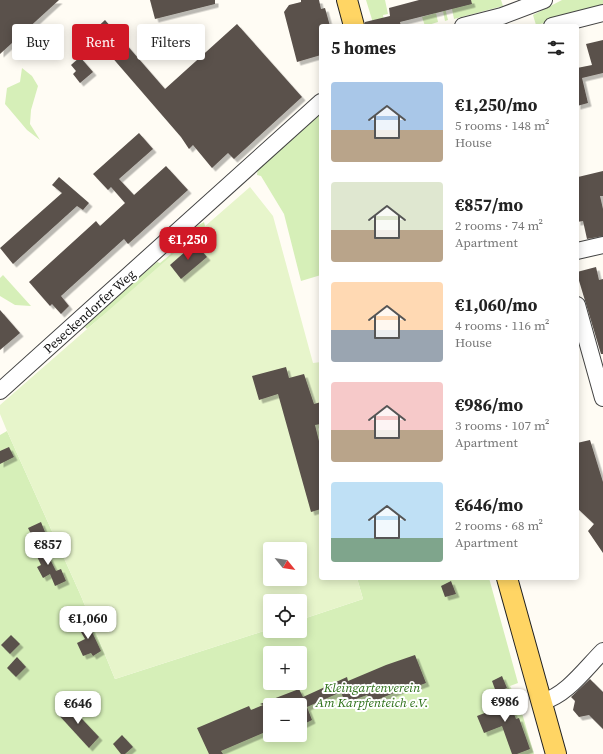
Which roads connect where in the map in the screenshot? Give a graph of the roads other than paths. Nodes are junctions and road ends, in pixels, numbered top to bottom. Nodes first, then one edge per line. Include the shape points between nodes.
1 (347, 0) edge
2 (544, 0) edge
3 (603, 13) edge
4 (353, 24) edge
5 (471, 24) edge
6 (560, 24) edge
7 (319, 104) edge
8 (603, 245) edge
9 (579, 251) edge
10 (579, 311) edge
11 (0, 391) edge
12 (603, 398) edge
13 (508, 580) edge
14 (603, 651) edge
15 (542, 702) junction
16 (556, 754) edge

1 - 4 main road
2 - 5 street via 502,16
3 - 6 street
7 - 11 street, Peseckendorfer Weg
8 - 9 street
10 - 12 street
13 - 15 main road
14 - 15 street via 562,692
15 - 16 main road

